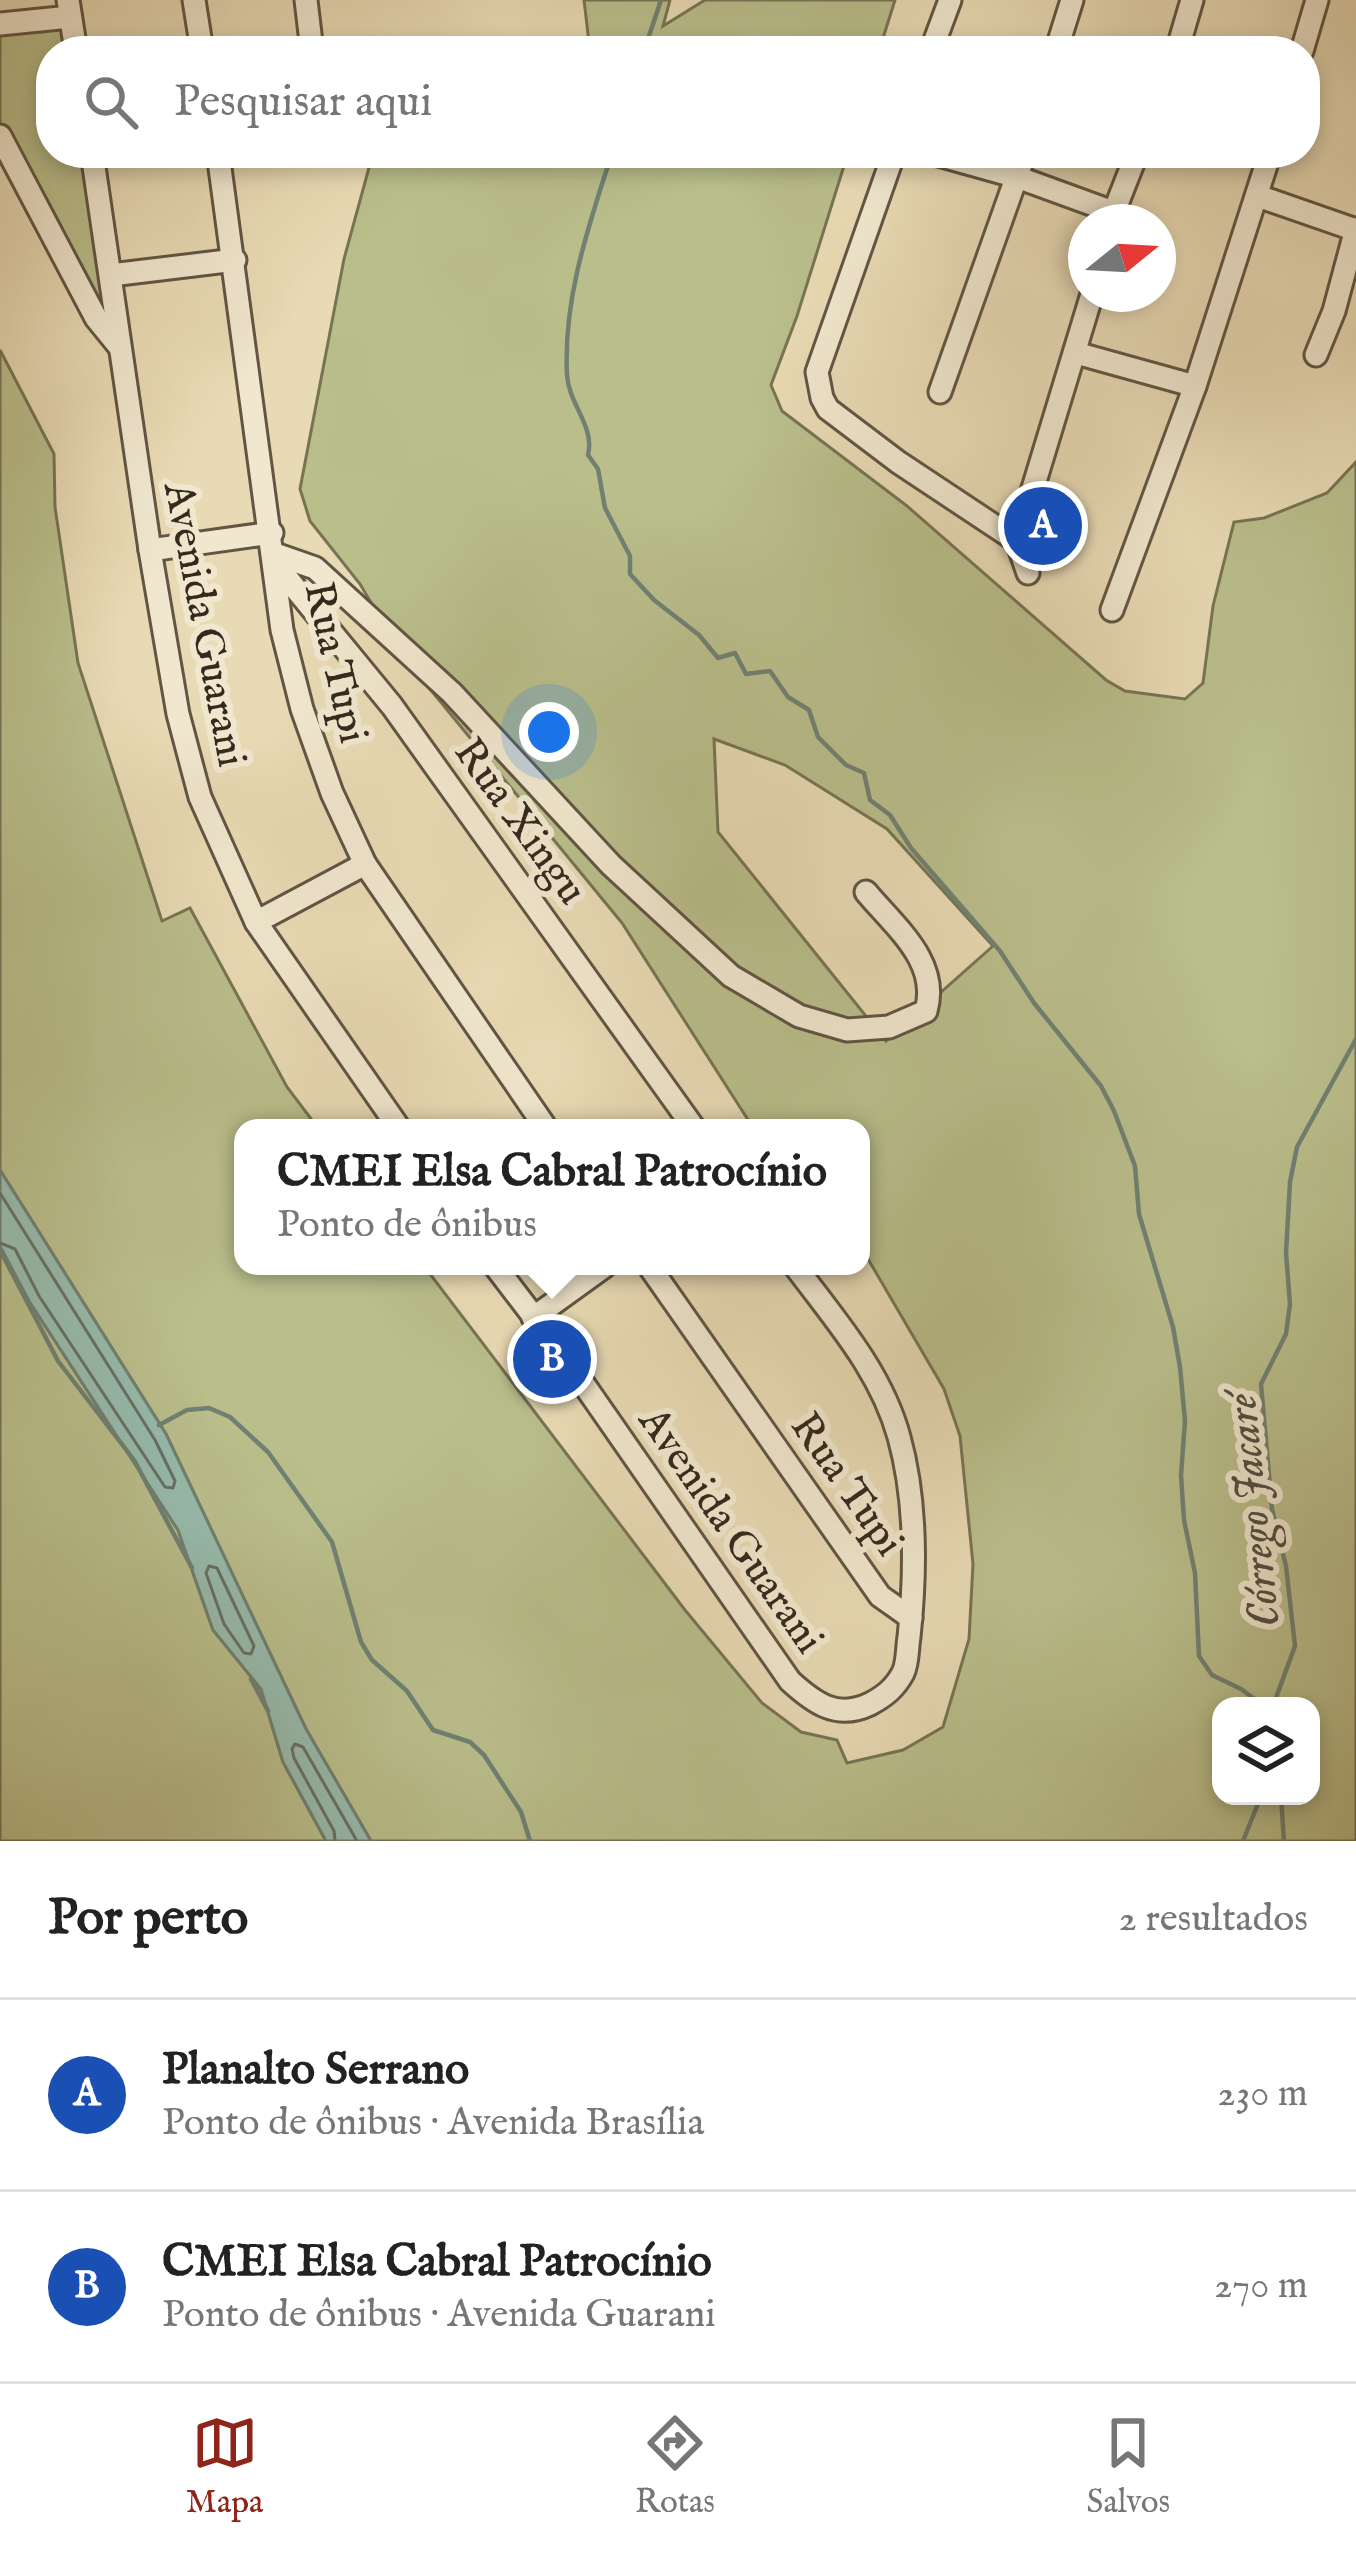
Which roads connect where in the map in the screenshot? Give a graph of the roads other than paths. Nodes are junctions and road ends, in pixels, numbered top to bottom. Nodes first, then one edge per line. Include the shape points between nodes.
1 (194, 0) edge
2 (306, 0) edge
3 (950, 0) edge
4 (1072, 0) edge
5 (1192, 0) edge
6 (1318, 0) edge
7 (69, 8) edge
8 (0, 24) edge
9 (200, 36) edge
10 (311, 36) edge
11 (937, 36) edge
12 (1061, 36) edge
13 (1181, 36) edge
14 (1306, 36) edge
15 (0, 136) edge
16 (94, 168) edge
17 (220, 168) edge
18 (889, 168) edge
19 (985, 168) edge
20 (1020, 168) edge
21 (1131, 168) edge
22 (1266, 168) edge
23 (1017, 177) junction
24 (1258, 196) junction
25 (1081, 204) edge
26 (1117, 204) edge
27 (1356, 230) edge
28 (235, 260) junction
29 (111, 275) junction
30 (1087, 312) edge
31 (118, 346) junction
32 (1076, 353) junction
33 (1316, 355) dead end
34 (1195, 386) junction
35 (940, 392) dead end
36 (1017, 541) junction
37 (150, 550) junction
38 (274, 551) junction
39 (1028, 573) dead end
40 (1112, 610) dead end
41 (365, 864) junction
42 (866, 892) dead end
43 (256, 922) junction
44 (392, 1119) edge
45 (540, 1119) edge
46 (688, 1119) edge
47 (502, 1275) edge
48 (593, 1275) edge
49 (655, 1275) edge
50 (802, 1275) edge
51 (533, 1318) junction
52 (911, 1618) junction

1 - 9 street
2 - 10 street
3 - 11 street
4 - 12 street
5 - 13 street
6 - 14 street
7 - 8 street
15 - 31 street
16 - 29 street, Avenida Guarani
17 - 28 street, Rua Tupi
18 - 36 street via 818,372 822,398 898,462
19 - 23 street
20 - 23 street
21 - 26 street
22 - 24 street
23 - 25 street
23 - 35 street
24 - 27 street
24 - 34 street
27 - 33 street
28 - 29 street
28 - 38 street, Rua Tupi
29 - 31 street, Avenida Guarani
30 - 32 street
31 - 37 street, Avenida Guarani
32 - 34 street
32 - 36 street
34 - 40 street
36 - 39 street
37 - 38 street
37 - 43 street, Avenida Guarani via 200,797
38 - 41 street, Rua Tupi via 302,709
38 - 42 street via 315,568 452,693 610,865 731,976 799,1016 847,1030 890,1028 926,1011 927,967
38 - 46 street, Rua Xingu
41 - 43 street
41 - 45 street, Rua Tupi
43 - 44 street, Avenida Guarani
47 - 51 street, Avenida Guarani
48 - 51 street
49 - 52 street, Rua Tupi via 880,1595
50 - 52 street via 878,1378 898,1434 911,1491
51 - 52 street, Avenida Guarani via 790,1681 814,1702 841,1712 889,1694 905,1669

